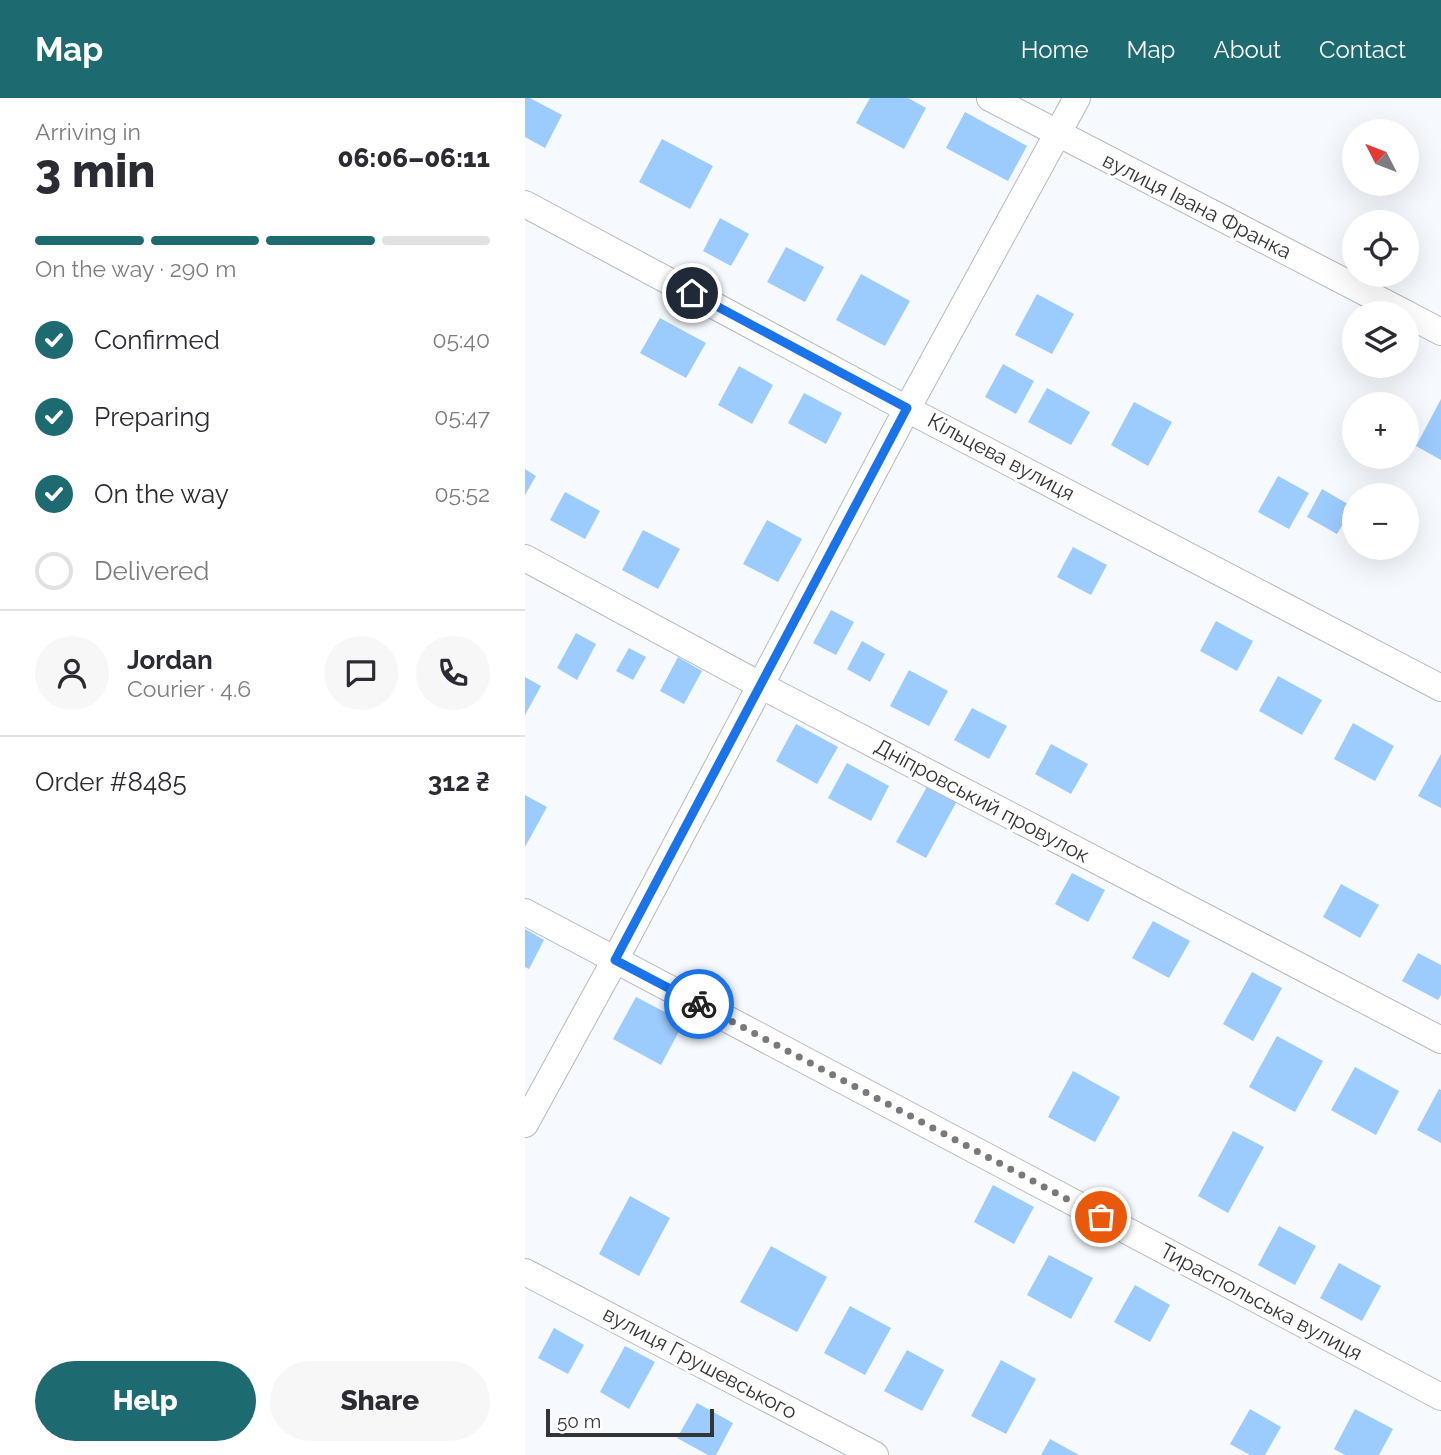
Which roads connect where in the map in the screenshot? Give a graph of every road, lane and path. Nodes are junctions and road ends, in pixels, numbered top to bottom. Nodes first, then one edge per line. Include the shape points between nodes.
1 (990, 98) edge
2 (1077, 98) edge
3 (1058, 135) junction
4 (525, 204) edge
5 (1381, 301) edge
6 (1419, 321) edge
7 (1441, 332) edge
8 (907, 408) junction
9 (525, 558) edge
10 (760, 685) junction
11 (1441, 688) edge
12 (525, 912) edge
13 (615, 960) junction
14 (1441, 1040) edge
15 (525, 1124) edge
16 (525, 1272) edge
17 (1441, 1397) edge
18 (875, 1455) edge

1 - 3 street, вулиця Івана Франка
2 - 3 street
3 - 5 street, вулиця Івана Франка
3 - 8 street
4 - 8 street, Кільцева вулиця
6 - 7 street, вулиця Івана Франка
8 - 10 street
8 - 11 street, Кільцева вулиця
9 - 10 street, Дніпровський провулок
10 - 13 street
10 - 14 street, Дніпровський провулок
12 - 13 street, Тираспольська вулиця
13 - 15 street
13 - 17 street, Тираспольська вулиця
16 - 18 street, вулиця Грушевського

